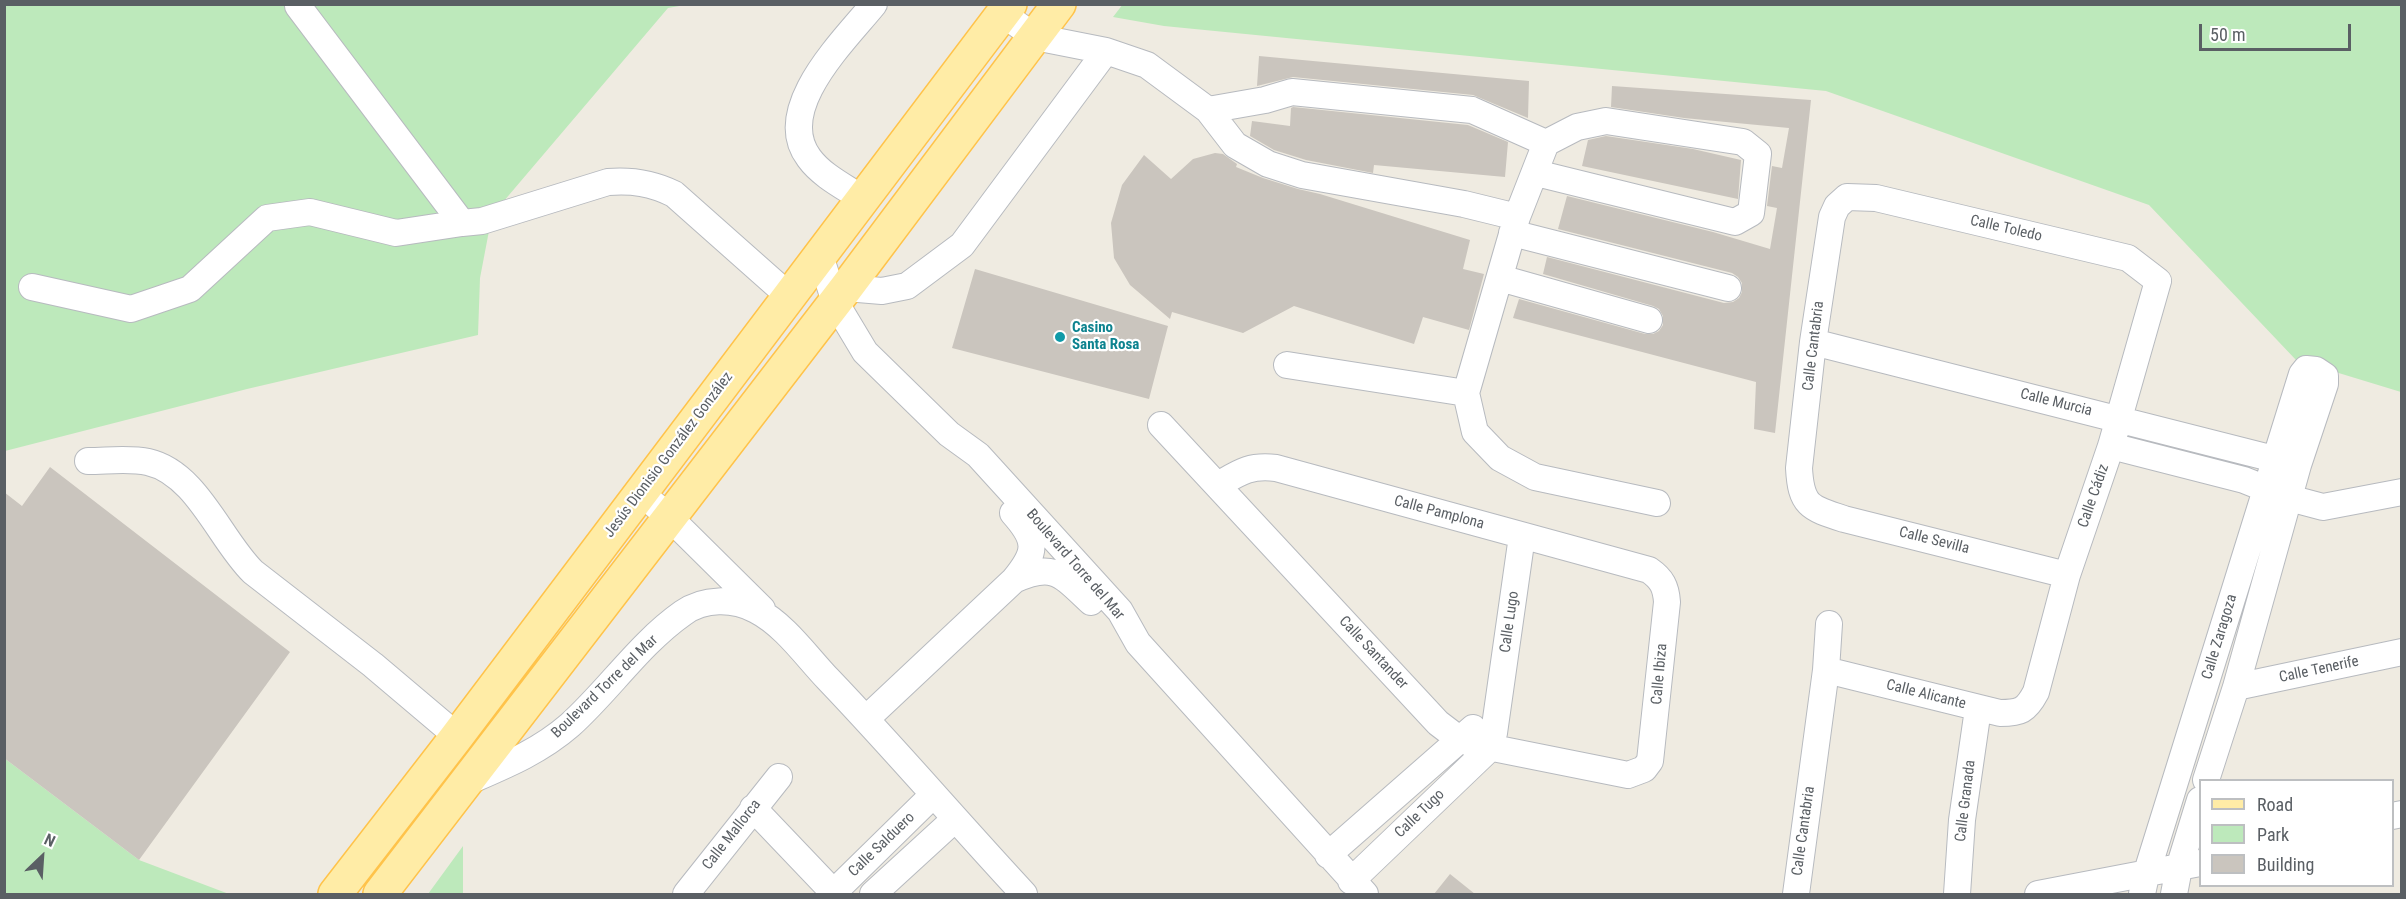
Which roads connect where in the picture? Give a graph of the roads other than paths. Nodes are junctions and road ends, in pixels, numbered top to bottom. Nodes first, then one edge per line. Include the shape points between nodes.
1 (874, 4) edge
2 (1059, 4) edge
3 (298, 6) dead end
4 (1006, 9) edge
5 (1035, 37) junction
6 (1106, 51) junction
7 (1208, 110) junction
8 (1546, 143) junction
9 (1536, 173) junction
10 (1847, 197) joint
11 (863, 199) junction
12 (462, 224) junction
13 (1514, 225) junction
14 (818, 260) junction
15 (1500, 278) junction
16 (2158, 281) joint
17 (32, 286) dead end
18 (1728, 288) dead end
19 (840, 295) junction
20 (789, 296) junction
21 (1649, 320) dead end
22 (1813, 342) junction
23 (1287, 365) dead end
24 (1466, 393) junction
25 (2119, 418) junction
26 (1161, 425) dead end
27 (949, 434) junction
28 (2111, 446) junction
29 (88, 460) dead end
30 (2286, 461) junction
31 (1218, 485) junction
32 (2265, 488) junction
33 (2402, 492) edge
34 (641, 493) junction
35 (2289, 498) junction
36 (1805, 501) joint
37 (1657, 503) dead end
38 (670, 518) junction
39 (1522, 536) junction
40 (2067, 575) junction
41 (1661, 578) joint
42 (1014, 580) junction
43 (775, 622) junction
44 (1829, 624) dead end
45 (1138, 643) junction
46 (2402, 652) edge
47 (1826, 670) junction
48 (2236, 687) junction
49 (1498, 708) junction
50 (2025, 708) joint
51 (1978, 709) junction
52 (866, 719) junction
53 (457, 736) junction
54 (1459, 739) junction
55 (1490, 747) junction
56 (1644, 769) joint
57 (779, 777) dead end
58 (2206, 779) edge
59 (467, 782) junction
60 (1400, 791) junction
61 (933, 795) junction
62 (2199, 807) edge
63 (753, 808) junction
64 (1421, 813) junction
65 (955, 819) junction
66 (1328, 855) junction
67 (2190, 866) edge
68 (2144, 885) edge
69 (1358, 887) edge
70 (335, 894) edge
71 (380, 894) edge
72 (686, 894) edge
73 (833, 894) edge
74 (873, 894) edge
75 (1024, 894) edge
76 (1796, 894) edge
77 (1956, 894) edge
78 (2038, 894) edge
79 (2174, 894) edge

1 - 11 street via 811,83 800,112 800,140 808,156 820,170
2 - 5 main road
3 - 12 street
4 - 5 street
4 - 11 main road, Jesús Dionisio González González
5 - 6 street
5 - 19 main road
6 - 7 street via 1147,65
6 - 19 street via 962,245 907,286
7 - 8 street via 1292,92 1472,110
7 - 13 street via 1235,145 1282,169 1464,204
8 - 9 street
8 - 9 street via 1577,127 1606,121 1743,142 1758,154 1751,213 1735,222
9 - 13 street
10 - 16 street, Calle Toledo via 1876,198 2128,258
10 - 22 street, Calle Cantabria via 1832,217
11 - 14 main road, Jesús Dionisio González González
12 - 17 street via 396,233 310,212 267,218 190,289 131,309
12 - 20 street via 608,182 629,180 655,185 674,194
13 - 15 street
13 - 18 street
14 - 19 street, Boulevard Torre del Mar
14 - 20 main road, Jesús Dionisio González González
15 - 21 street
15 - 24 street
16 - 25 street, Calle Cádiz
19 - 27 street, Boulevard Torre del Mar via 866,352
19 - 38 main road
20 - 34 main road, Jesús Dionisio González González
22 - 25 street, Calle Murcia
22 - 36 street, Calle Cantabria via 1799,468
23 - 24 street
24 - 37 street via 1475,432 1500,458 1535,477
25 - 28 street, Calle Cádiz
25 - 30 street, Calle Murcia
26 - 31 street, Calle Santander
27 - 42 street via 968,464 1031,537 1031,555
27 - 45 street, Boulevard Torre del Mar via 978,455 1120,610
28 - 32 street
28 - 40 street, Calle Cádiz
29 - 53 street via 147,462 164,467 203,503 253,572
30 - 30 street, Calle Zaragoza via 2324,389 2325,376 2316,370 2306,369 2300,381
30 - 32 street, Calle Zaragoza
30 - 35 street, Calle Zaragoza
31 - 39 street, Calle Pamplona via 1244,469 1276,468
31 - 54 street, Calle Santander via 1438,723
32 - 35 street
32 - 68 street, Calle Zaragoza
33 - 35 street via 2323,507
34 - 38 street, Boulevard Torre del Mar
34 - 53 main road, Jesús Dionisio González González
35 - 48 street, Calle Zaragoza
36 - 40 street, Calle Sevilla via 1844,519
38 - 43 street, Boulevard Torre del Mar
38 - 59 main road
39 - 41 street, Calle Pamplona via 1637,565
39 - 49 street, Calle Lugo
40 - 50 street, Calle Cádiz via 2036,692
41 - 56 street, Calle Ibiza via 1667,602 1653,748
42 - 45 street via 1033,572 1060,575
42 - 52 street
43 - 52 street, Boulevard Torre del Mar
43 - 59 street, Boulevard Torre del Mar via 734,602 693,607 645,646 550,740 532,753
44 - 47 street, Calle Cantabria
45 - 66 street, Boulevard Torre del Mar
46 - 48 street, Calle Tenerife
47 - 51 street, Calle Alicante
47 - 76 street, Calle Cantabria
48 - 58 street, Calle Zaragoza
49 - 54 street
49 - 55 street, Calle Lugo
50 - 51 street, Calle Alicante via 2011,713
51 - 77 street, Calle Granada
52 - 61 street, Boulevard Torre del Mar
53 - 70 main road, Jesús Dionisio González González
54 - 55 street, Calle Santander
54 - 60 street, Calle Tugo
55 - 56 street, Calle Santander via 1628,776
55 - 64 street, Calle Tugo
57 - 63 street, Calle Mallorca
59 - 71 main road
60 - 64 street
60 - 66 street, Calle Tugo
61 - 65 street, Boulevard Torre del Mar
61 - 73 street, Calle Salduero
62 - 67 street
63 - 72 street, Calle Mallorca
63 - 73 street
64 - 69 street, Calle Tugo
65 - 74 street, Calle Salduero
65 - 75 street, Boulevard Torre del Mar
66 - 69 street, Boulevard Torre del Mar
67 - 68 street
67 - 79 street
68 - 78 street

